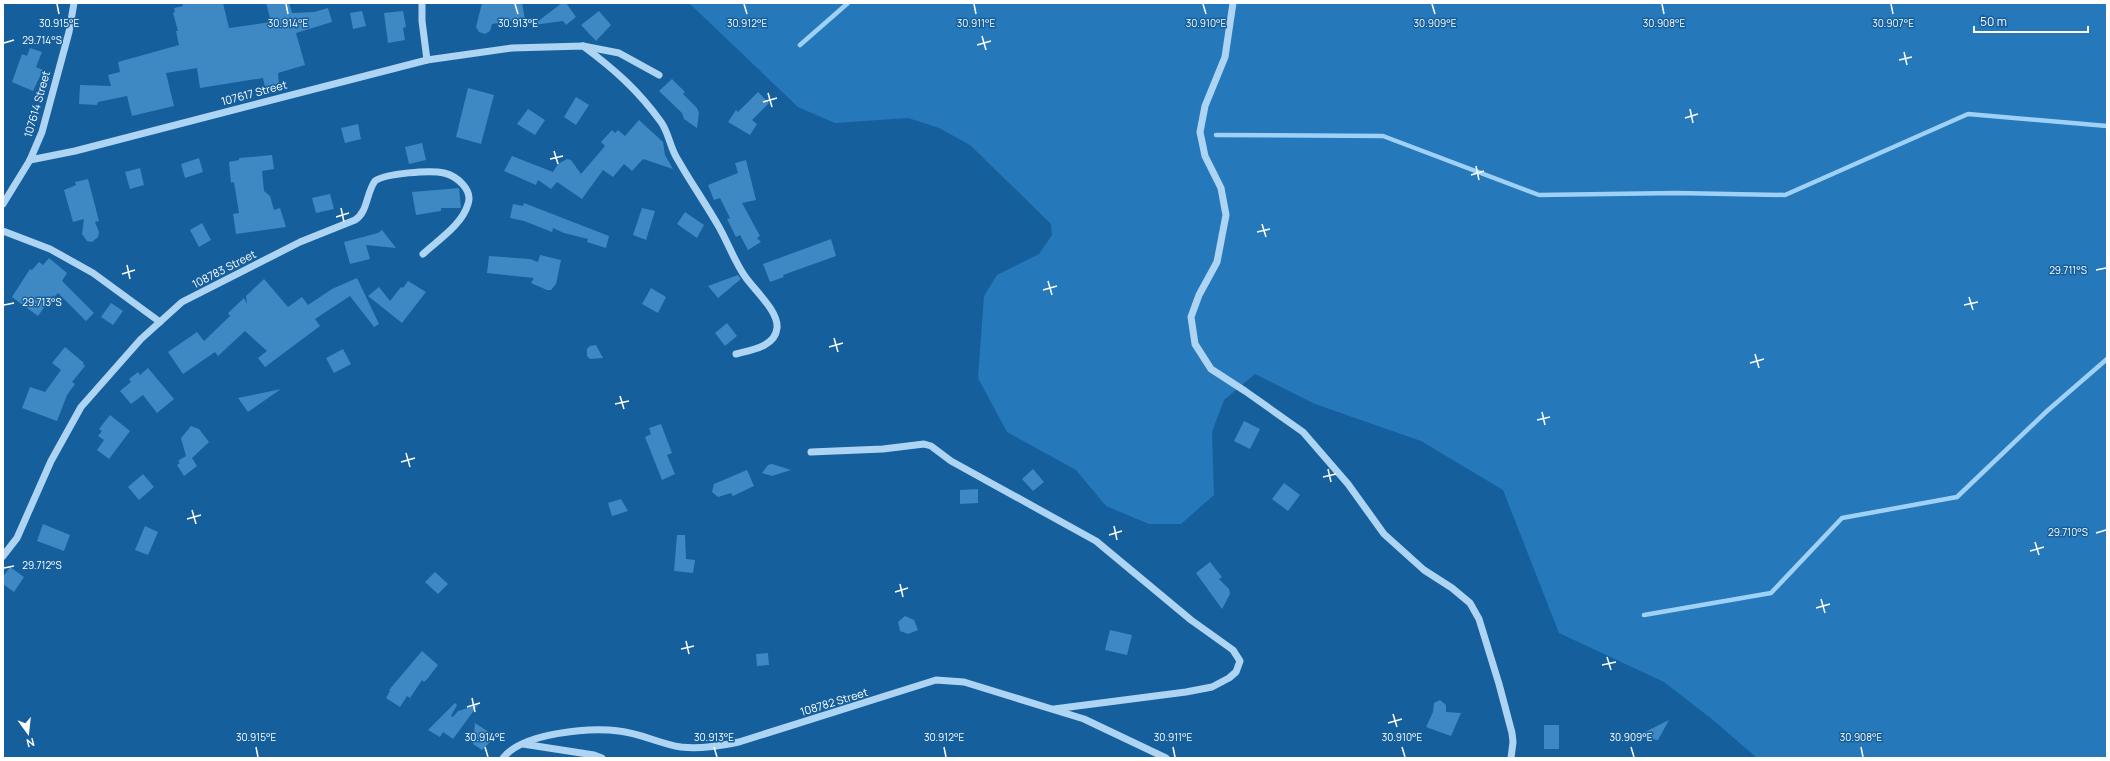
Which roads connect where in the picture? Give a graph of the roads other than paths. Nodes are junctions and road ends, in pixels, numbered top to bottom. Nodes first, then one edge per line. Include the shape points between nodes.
1 (74, 3) edge
2 (422, 3) edge
3 (1233, 3) edge
4 (583, 46) junction
5 (427, 60) junction
6 (659, 75) dead end
7 (30, 160) junction
8 (3, 204) edge
9 (3, 231) edge
10 (423, 254) dead end
11 (160, 322) junction
12 (736, 354) dead end
13 (811, 452) dead end
14 (3, 556) edge
15 (1054, 709) junction
16 (523, 744) junction
17 (504, 758) edge
18 (602, 758) edge
19 (1166, 758) edge
20 (1511, 758) edge

1 - 7 street, 107614 Street via 42,132
2 - 5 street
3 - 20 street via 1224,57 1205,106 1200,132 1205,156 1222,188 1226,215 1217,262 1199,295 1191,317 1194,344 1211,369 1303,432 1348,484 1384,534 1424,570 1470,602 1479,619 1500,684 1512,733
4 - 5 street, 107617 Street via 512,48
4 - 6 street, 107617 Street via 619,53
4 - 12 street via 613,68 662,122 677,159 708,208 744,275 775,316 777,327 773,339 764,345
5 - 7 street, 107617 Street via 75,151
7 - 8 street, 107614 Street
9 - 11 street via 45,246 92,273
10 - 11 street, 108783 Street via 458,223 469,204 466,188 454,177 443,173 399,173 372,184 363,213 355,220 300,242 182,302
11 - 14 street, 108783 Street via 110,372 80,407 50,461 17,538
13 - 15 street via 883,450 916,444 931,446 951,461 1096,541 1191,620 1233,650 1240,661 1236,672 1230,678 1212,687
15 - 16 street, 108782 Street via 964,682 936,680 739,742 705,748 681,747 620,731 594,729
15 - 19 street, 108782 Street via 1084,719
16 - 17 street, 108782 Street
16 - 18 street

